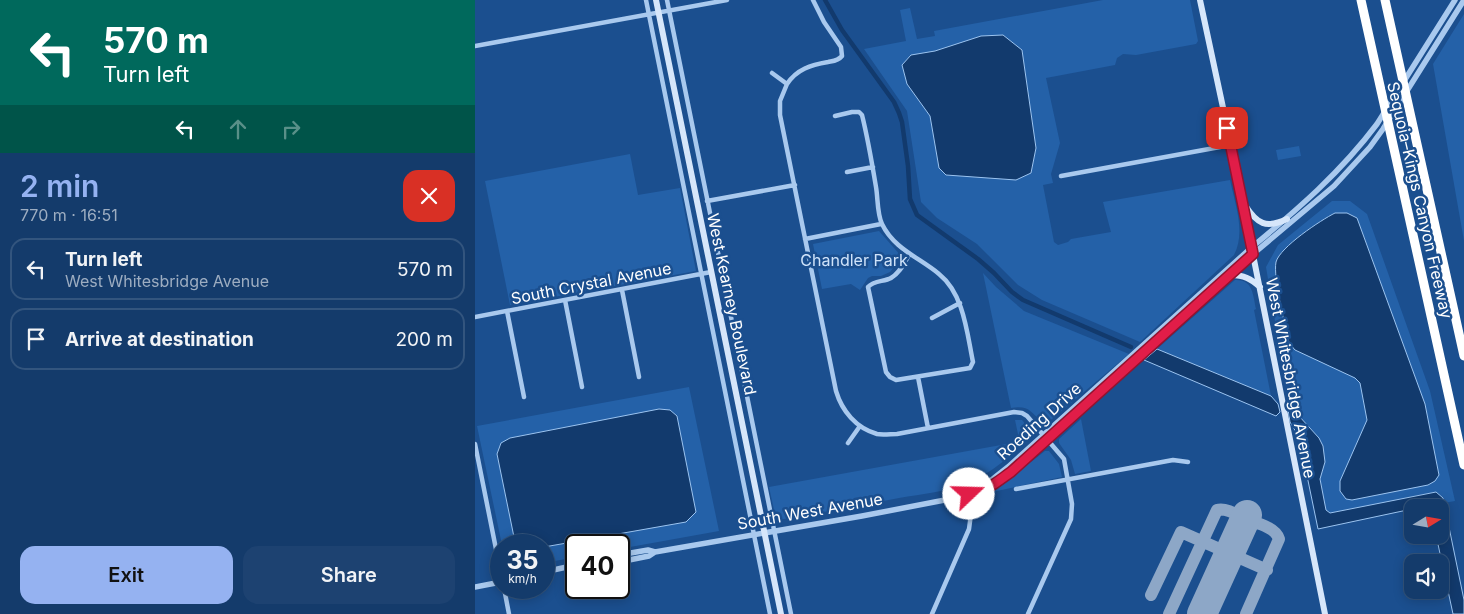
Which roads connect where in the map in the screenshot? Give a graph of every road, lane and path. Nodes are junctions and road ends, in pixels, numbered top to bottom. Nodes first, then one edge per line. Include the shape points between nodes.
1 (646, 0) edge
2 (656, 0) edge
3 (667, 0) edge
4 (727, 0) edge
5 (813, 0) edge
6 (1200, 0) edge
7 (1361, 0) edge
8 (1385, 0) edge
9 (1455, 0) edge
10 (1463, 1) edge
11 (669, 10) junction
12 (659, 12) junction
13 (649, 14) junction
14 (475, 46) edge
15 (772, 73) dead end
16 (787, 84) junction
17 (835, 116) dead end
18 (1231, 145) junction
19 (873, 167) junction
20 (847, 172) dead end
21 (1061, 176) dead end
22 (795, 185) junction
23 (1242, 198) junction
24 (707, 201) junction
25 (1287, 219) junction
26 (881, 224) junction
27 (805, 239) junction
28 (1252, 251) junction
29 (909, 255) junction
30 (711, 272) junction
31 (701, 274) junction
32 (1231, 275) junction
33 (1260, 287) junction
34 (622, 290) junction
35 (565, 300) junction
36 (960, 303) junction
37 (507, 311) junction
38 (475, 317) edge
39 (932, 318) dead end
40 (1464, 356) edge
41 (639, 377) dead end
42 (918, 377) junction
43 (582, 387) dead end
44 (524, 397) dead end
45 (860, 426) junction
46 (928, 428) junction
47 (1046, 437) junction
48 (847, 443) dead end
49 (475, 444) edge
50 (1188, 462) dead end
51 (1464, 465) edge
52 (1068, 479) junction
53 (1016, 489) dead end
54 (969, 494) junction
55 (774, 531) junction
56 (764, 533) junction
57 (493, 534) edge
58 (754, 535) junction
59 (655, 552) junction
60 (630, 553) edge
61 (630, 560) edge
62 (490, 584) edge
63 (475, 587) edge
64 (506, 599) edge
65 (509, 614) edge
66 (770, 614) edge
67 (781, 614) edge
68 (791, 614) edge
69 (932, 614) edge
70 (1028, 614) edge
71 (1325, 614) edge

1 - 13 street, West Kearney Boulevard
2 - 12 main road, West Kearney Boulevard
3 - 11 street, West Kearney Boulevard
4 - 11 street
5 - 16 street via 841,47 842,56 801,70
6 - 18 main road, West Whitesbridge Avenue
7 - 51 highway, Sequoia–Kings Canyon Freeway
8 - 40 highway, Sequoia–Kings Canyon Freeway
9 - 25 street, Roeding Drive via 1377,124 1328,181
10 - 28 street, Roeding Drive via 1370,146 1334,186
11 - 12 street
11 - 24 street, West Kearney Boulevard
12 - 13 street
12 - 30 main road, West Kearney Boulevard
13 - 14 street
13 - 31 street, West Kearney Boulevard
15 - 16 street
16 - 22 street via 780,107
17 - 19 street via 851,112 862,115
18 - 21 street
18 - 23 main road, West Whitesbridge Avenue
19 - 20 street
19 - 26 street
22 - 24 street
22 - 27 street
23 - 25 main road via 1251,214 1265,224 1275,225
23 - 28 main road, West Whitesbridge Avenue
24 - 55 street, West Kearney Boulevard
25 - 28 street, Roeding Drive
26 - 27 street
26 - 29 street
27 - 45 street via 838,396 844,410
28 - 32 street, Roeding Drive
28 - 33 main road, West Whitesbridge Avenue
28 - 47 street, Roeding Drive
29 - 36 street via 940,274
29 - 42 street via 891,278 868,286 886,372 896,380
30 - 31 street, South Crystal Avenue
30 - 56 main road, West Kearney Boulevard
31 - 34 street, South Crystal Avenue
31 - 58 street, West Kearney Boulevard
32 - 33 main road via 1247,277
32 - 47 street, Roeding Drive
33 - 71 main road, West Whitesbridge Avenue
34 - 35 street, South Crystal Avenue
34 - 41 street
35 - 37 street, South Crystal Avenue
35 - 43 street
36 - 39 street
36 - 42 street via 973,362 970,368
37 - 38 street, South Crystal Avenue
37 - 44 street
42 - 46 street
45 - 46 street via 878,434
45 - 48 street
46 - 47 street via 1014,412 1022,413
47 - 52 street via 1065,459
47 - 54 street, Roeding Drive via 998,476
49 - 57 street
50 - 52 street via 1173,460
52 - 53 street
52 - 70 street via 1072,509 1070,523
54 - 55 street, South West Avenue
54 - 69 street via 969,529
55 - 56 street, South West Avenue
55 - 68 street, West Kearney Boulevard
56 - 58 street, South West Avenue
56 - 67 main road, West Kearney Boulevard
58 - 59 street, South West Avenue
58 - 66 street, West Kearney Boulevard
59 - 60 street, South West Avenue
59 - 61 street, South West Avenue
62 - 63 street
64 - 65 street

